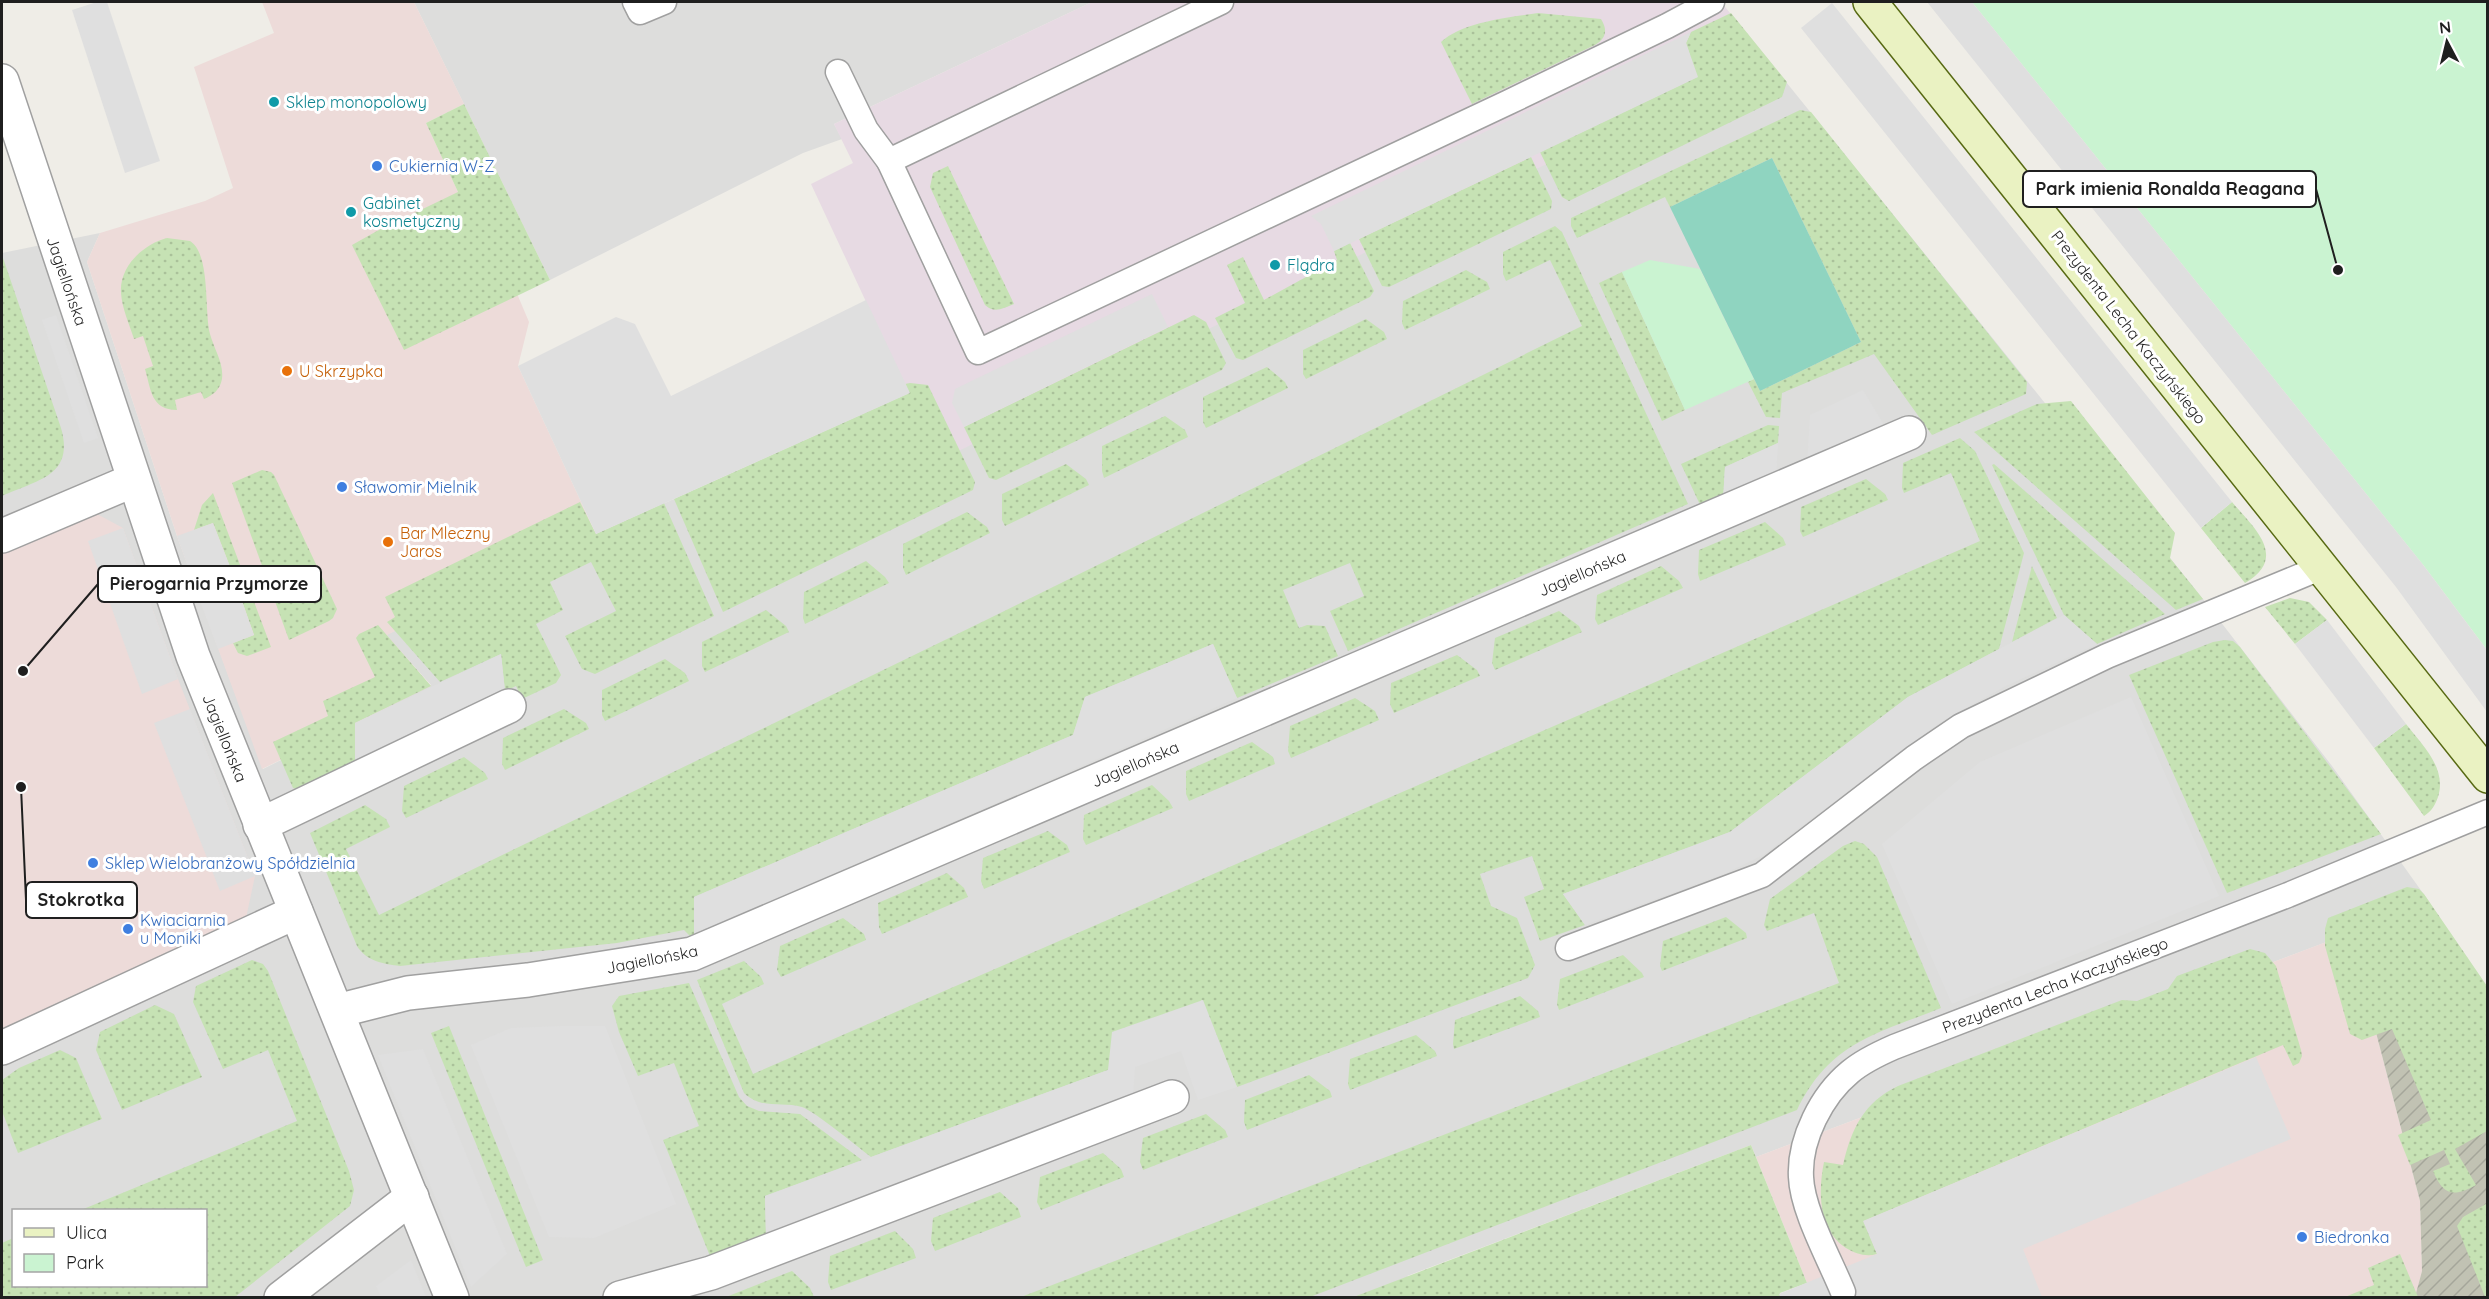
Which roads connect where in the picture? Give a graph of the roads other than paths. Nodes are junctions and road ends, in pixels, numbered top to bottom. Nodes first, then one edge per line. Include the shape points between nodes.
1 (635, 2) edge
2 (664, 2) edge
3 (1221, 2) edge
4 (1712, 2) edge
5 (1870, 2) edge
6 (838, 72) dead end
7 (2, 81) edge
8 (889, 161) junction
9 (1909, 433) dead end
10 (134, 480) junction
11 (2, 536) edge
12 (2320, 568) junction
13 (508, 706) dead end
14 (2487, 776) edge
15 (2487, 812) edge
16 (260, 825) junction
17 (296, 912) junction
18 (1568, 948) dead end
19 (337, 1011) junction
20 (2, 1048) edge
21 (1172, 1097) dead end
22 (412, 1197) junction
23 (1843, 1292) dead end
24 (281, 1298) edge
25 (452, 1298) edge
26 (620, 1298) edge

1 - 2 lane via 640,12
3 - 8 lane
4 - 8 lane via 978,352
5 - 12 street, Prezydenta Lecha Kaczyńskiego
6 - 8 lane via 866,130
7 - 10 street, Jagiellońska
9 - 19 street, Jagiellońska via 692,954 528,980 408,993
10 - 11 street
10 - 16 street, Jagiellońska via 193,656
12 - 14 street, Prezydenta Lecha Kaczyńskiego
12 - 18 lane via 2098,660 1961,726 1762,875
13 - 16 street
15 - 23 lane, Prezydenta Lecha Kaczyńskiego via 2298,891 1894,1047 1849,1072 1818,1112 1802,1154 1800,1177 1805,1202
16 - 17 street, Jagiellońska
17 - 19 street, Jagiellońska
17 - 20 street
19 - 22 street, Jagiellońska
21 - 26 street via 711,1273
22 - 24 street
22 - 25 street, Jagiellońska

